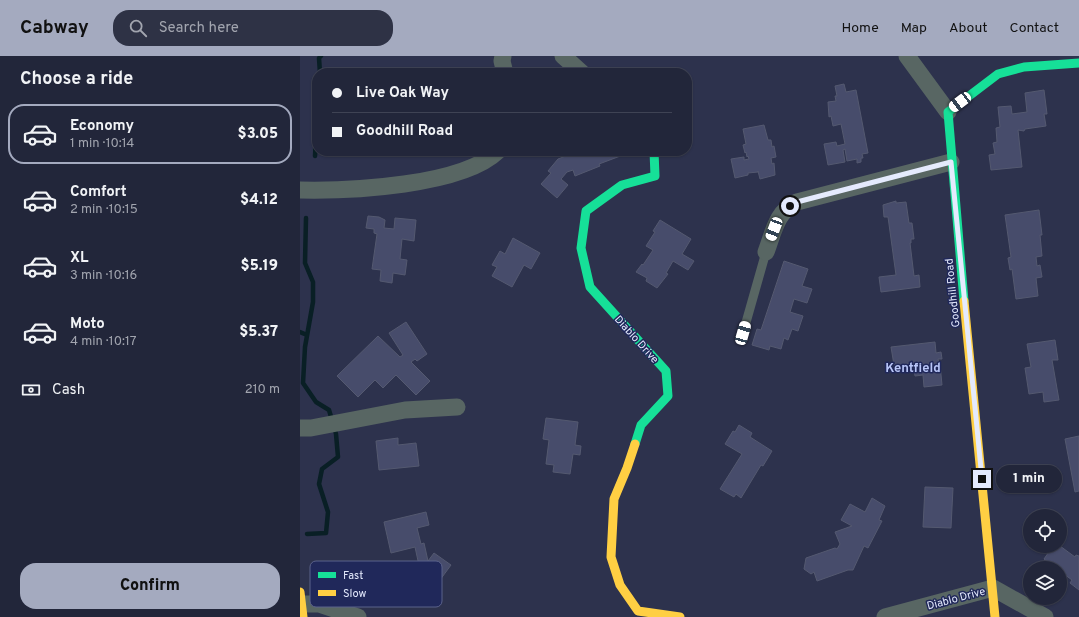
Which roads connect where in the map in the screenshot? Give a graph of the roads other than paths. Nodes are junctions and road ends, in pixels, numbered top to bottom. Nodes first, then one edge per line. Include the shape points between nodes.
1 (503, 56) edge
2 (563, 56) edge
3 (907, 56) edge
4 (1079, 63) edge
5 (504, 68) edge
6 (576, 68) edge
7 (948, 112) junction
8 (492, 156) edge
9 (654, 156) edge
10 (951, 162) junction
11 (300, 190) edge
12 (766, 252) joint
13 (743, 333) dead end
14 (457, 407) dead end
15 (300, 428) edge
16 (993, 588) junction
17 (328, 607) edge
18 (358, 617) edge
19 (680, 617) edge
20 (885, 617) edge
21 (995, 617) edge
22 (1045, 617) edge

1 - 5 street
2 - 6 street
3 - 7 street
4 - 7 street via 1008,70 998,74
7 - 10 street, Goodhill Road
8 - 11 street via 468,170 430,179 380,186
9 - 19 street, Diablo Drive via 655,176 622,185 586,211 581,248 590,287 666,371 667,377 668,396 641,425 614,499 611,557 620,585 638,611
10 - 12 street via 797,202 783,211
10 - 16 street, Goodhill Road
12 - 13 lane
14 - 15 street via 405,410
16 - 20 street, Diablo Drive
16 - 21 street, Goodhill Road
16 - 22 street, Diablo Drive
17 - 18 street

